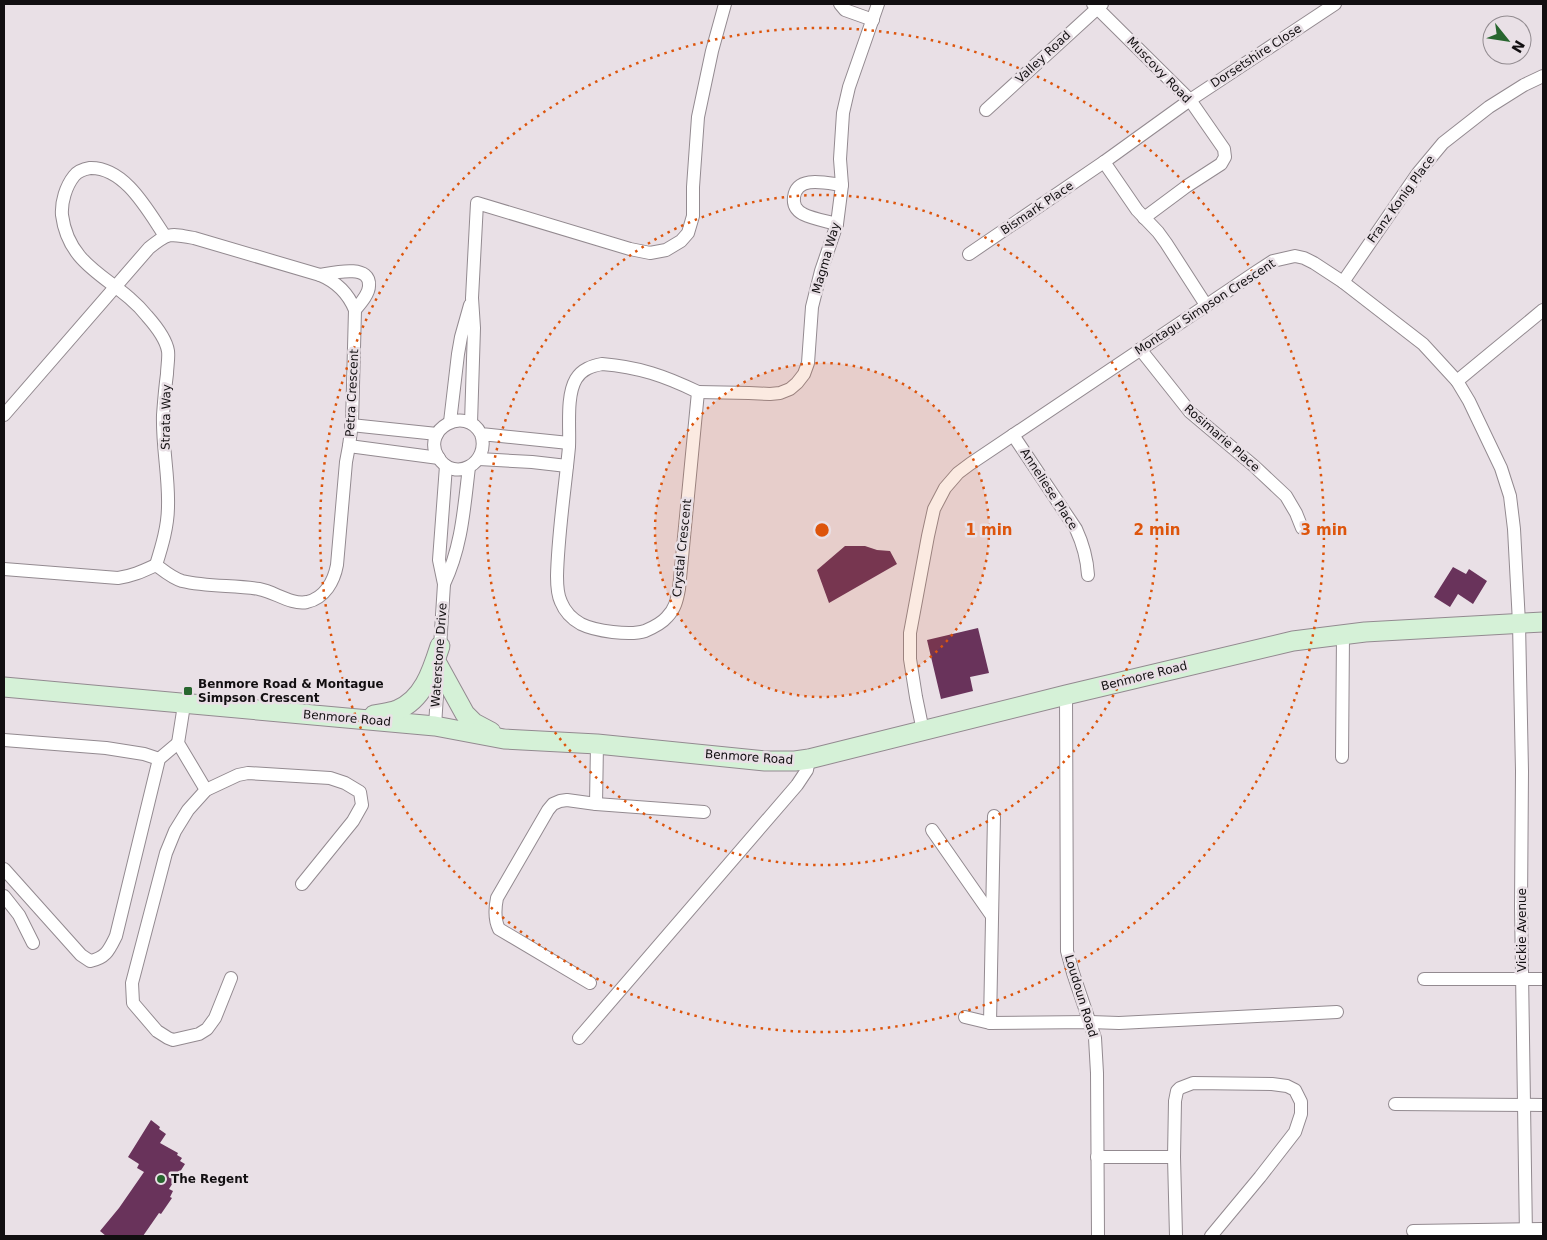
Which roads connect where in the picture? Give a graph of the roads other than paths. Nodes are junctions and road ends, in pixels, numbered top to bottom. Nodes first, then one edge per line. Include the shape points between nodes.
1 (725, 4) edge
2 (840, 4) edge
3 (878, 4) edge
4 (1335, 4) edge
5 (1097, 5) edge
6 (873, 20) junction
7 (1543, 76) edge
8 (1190, 100) junction
9 (986, 110) dead end
10 (1104, 162) junction
11 (842, 185) junction
12 (1144, 218) junction
13 (837, 224) junction
14 (166, 236) junction
15 (969, 254) dead end
16 (320, 275) junction
17 (1343, 282) junction
18 (116, 286) junction
19 (472, 298) junction
20 (1206, 305) junction
21 (356, 310) junction
22 (1543, 310) edge
23 (1140, 349) junction
24 (1457, 381) junction
25 (698, 392) junction
26 (4, 415) edge
27 (450, 422) junction
28 (472, 423) junction
29 (351, 425) junction
30 (437, 434) junction
31 (481, 434) junction
32 (1013, 435) junction
33 (569, 444) junction
34 (349, 446) junction
35 (443, 462) junction
36 (474, 463) junction
37 (567, 466) junction
38 (1302, 528) dead end
39 (156, 565) junction
40 (4, 569) edge
41 (1088, 575) dead end
42 (444, 584) junction
43 (1543, 622) edge
44 (1519, 623) junction
45 (1343, 635) junction
46 (439, 656) junction
47 (4, 687) edge
48 (1066, 695) junction
49 (184, 704) junction
50 (356, 719) junction
51 (435, 726) junction
52 (923, 731) junction
53 (504, 739) junction
54 (4, 740) edge
55 (178, 743) junction
56 (598, 744) junction
57 (1342, 757) dead end
58 (158, 759) junction
59 (809, 759) junction
60 (206, 790) junction
61 (596, 804) junction
62 (704, 812) dead end
63 (994, 816) dead end
64 (932, 830) dead end
65 (4, 869) edge
66 (302, 884) dead end
67 (4, 896) edge
68 (992, 916) junction
69 (33, 942) dead end
70 (231, 978) dead end
71 (1424, 979) dead end
72 (1522, 980) junction
73 (1543, 980) edge
74 (590, 983) dead end
75 (1337, 1012) dead end
76 (965, 1017) dead end
77 (1090, 1022) junction
78 (990, 1024) junction
79 (579, 1038) dead end
80 (1395, 1104) dead end
81 (1524, 1105) junction
82 (1543, 1105) edge
83 (1098, 1157) junction
84 (1174, 1157) junction
85 (1543, 1229) edge
86 (1414, 1231) dead end
87 (1526, 1233) edge
88 (1098, 1236) edge
89 (1176, 1236) edge
90 (1211, 1236) edge

1 - 19 street via 698,116 693,216 688,233 666,250 650,253 477,203
2 - 6 street via 845,10
3 - 6 street, Magma Way
4 - 8 street, Dorsetshire Close
5 - 8 street, Muscovy Road
5 - 9 street, Valley Road
6 - 11 street, Magma Way via 843,113
7 - 17 street, Franz Konig Place via 1490,107 1443,143 1418,173
8 - 10 street, Dorsetshire Close
8 - 12 street, Muscovy Road via 1224,149 1224,160
10 - 12 street
10 - 15 street, Bismark Place
11 - 13 street, Magma Way
11 - 13 street via 806,183 796,190 794,196 795,208 801,213
12 - 20 street via 1166,242
13 - 25 street, Magma Way via 812,307 808,363 797,383 790,389 770,394
14 - 16 street via 194,238
14 - 18 street via 149,248
14 - 18 street via 132,189 118,176 95,168 84,168 75,175 63,197 62,213 70,242 78,255
16 - 21 street via 339,286
16 - 21 street via 354,271 365,275 369,287
17 - 20 street, Montagu Simpson Crescent via 1304,258 1283,258 1273,261
17 - 24 street, Montagu Simpson Crescent via 1423,344
18 - 26 street
18 - 39 street, Strata Way via 147,316 168,352 163,417 168,508
19 - 27 street via 461,337
19 - 28 street
20 - 23 street, Montagu Simpson Crescent
21 - 29 street, Petra Crescent
22 - 24 street
23 - 32 street, Montagu Simpson Crescent
23 - 38 street, Rosimarie Place via 1190,412 1286,496
24 - 44 street, Montagu Simpson Crescent via 1501,468 1510,496
25 - 33 street, Crystal Crescent via 641,369 602,364 592,366 576,379 571,395
25 - 37 street, Crystal Crescent via 679,590 675,606 654,627 635,633 591,627 568,614 560,602 558,562
27 - 28 street
27 - 30 street
28 - 31 street
29 - 30 street
29 - 34 street, Petra Crescent
30 - 35 street via 435,446
31 - 33 street
31 - 36 street via 484,447
32 - 41 street, Anneliese Place via 1076,529 1087,559
32 - 52 street, Montagu Simpson Crescent via 958,473 934,509 910,645
33 - 37 street, Crystal Crescent
34 - 35 street
34 - 39 street, Petra Crescent via 335,575 320,596 308,602 295,602 261,589 180,580
35 - 36 street via 454,469
35 - 42 street, Waterstone Drive via 439,560
36 - 37 street via 532,462
36 - 42 street, Waterstone Drive via 460,536
39 - 40 street via 138,574 118,578
42 - 46 street, Waterstone Drive
43 - 44 street, Benmore Road
44 - 45 street, Benmore Road
44 - 72 street, Vickie Avenue
45 - 48 street, Benmore Road via 1284,643
45 - 57 street
46 - 50 street via 422,689 410,703 397,710
46 - 51 street, Waterstone Drive
46 - 53 street via 465,714 474,723
47 - 49 street, Benmore Road
48 - 52 street, Benmore Road
48 - 77 street, Loudoun Road via 1068,951 1072,973
49 - 50 street, Benmore Road
49 - 55 street
50 - 51 street, Benmore Road
51 - 53 street, Benmore Road
52 - 59 street, Benmore Road
53 - 56 street, Benmore Road
54 - 58 street via 106,748
55 - 58 street
55 - 60 street
56 - 59 street, Benmore Road via 765,761
56 - 61 street
58 - 65 street via 116,936 108,952 99,959 90,961 81,955
59 - 79 street via 798,785
60 - 66 street via 248,773 330,778 360,792 362,805 353,821
60 - 70 street via 188,810 166,853 132,984 133,1003 157,1031 168,1038 192,1036 207,1029 215,1018
61 - 62 street
61 - 74 street via 567,800 553,804 497,898 495,907 499,929
63 - 68 street
64 - 68 street
67 - 69 street via 19,915
68 - 78 street
71 - 72 street
72 - 73 street
72 - 81 street, Vickie Avenue
75 - 77 street
76 - 78 street
77 - 78 street
77 - 83 street, Loudoun Road via 1095,1038
80 - 81 street
81 - 82 street
81 - 87 street, Vickie Avenue
83 - 84 street
83 - 88 street, Loudoun Road
84 - 89 street
84 - 90 street via 1176,1096 1185,1085 1288,1086 1295,1090 1301,1102 1295,1132
85 - 87 street
86 - 87 street

